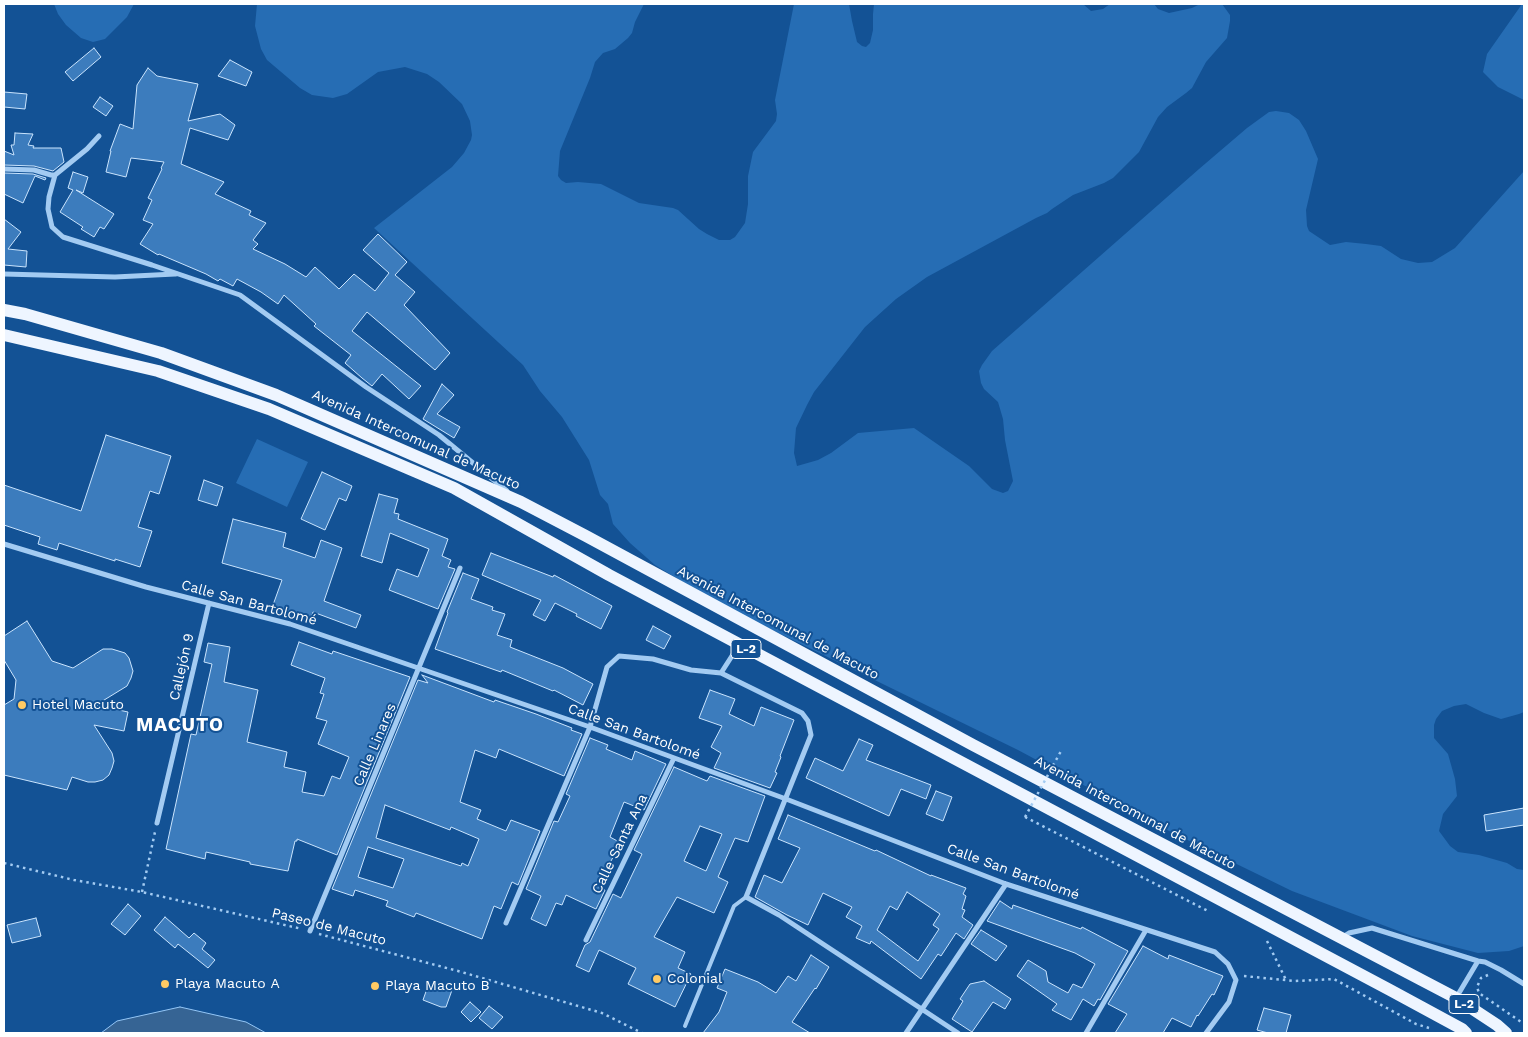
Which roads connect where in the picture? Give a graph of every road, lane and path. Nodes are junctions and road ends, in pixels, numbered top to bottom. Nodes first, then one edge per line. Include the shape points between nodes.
1 (99, 136) dead end
2 (4, 168) edge
3 (55, 175) junction
4 (4, 274) edge
5 (178, 274) junction
6 (4, 310) edge
7 (4, 335) edge
8 (522, 502) junction
9 (4, 544) edge
10 (460, 568) dead end
11 (209, 603) junction
12 (739, 645) junction
13 (419, 668) junction
14 (722, 673) junction
15 (590, 727) junction
16 (1061, 751) dead end
17 (674, 758) junction
18 (786, 799) junction
19 (157, 823) joint
20 (4, 863) edge
21 (1006, 884) junction
22 (142, 892) junction
23 (746, 897) junction
24 (1216, 915) dead end
25 (506, 923) dead end
26 (1146, 930) junction
27 (310, 931) junction
28 (1259, 937) dead end
29 (1341, 938) junction
30 (586, 940) dead end
31 (1478, 961) junction
32 (1501, 970) junction
33 (1235, 977) junction
34 (1286, 980) junction
35 (1524, 984) edge
36 (1456, 998) junction
37 (922, 1011) junction
38 (1524, 1024) edge
39 (685, 1026) dead end
40 (1430, 1029) dead end
41 (642, 1033) edge
42 (906, 1033) edge
43 (958, 1033) edge
44 (1086, 1033) edge
45 (1206, 1033) edge
46 (1466, 1033) edge
47 (1506, 1033) edge

1 - 3 street
2 - 3 street
3 - 5 street via 48,210 52,227 63,237
4 - 5 street via 115,277
5 - 8 street via 240,295 366,387 439,435
6 - 8 main road, Avenida Intercomunal de Macuto / L-2 via 161,353 276,395
7 - 12 main road, Avenida Intercomunal de Macuto / L-2 via 158,371 269,409 454,488
8 - 29 main road, Avenida Intercomunal de Macuto / L-2 via 973,745
9 - 11 street, Calle San Bartolomé
10 - 13 street, Calle Linares
11 - 13 street, Calle San Bartolomé via 290,624
11 - 19 street, Callejón 9
12 - 14 street
12 - 46 main road, Avenida Intercomunal de Macuto / L-2
13 - 15 street, Calle San Bartolomé
13 - 27 street, Calle Linares
14 - 15 street via 690,670 653,659 619,656 608,667
14 - 18 street via 802,713 808,722 812,735
15 - 17 street, Calle San Bartolomé
15 - 25 street
16 - 24 path, bridge via 1025,817
17 - 18 street, Calle San Bartolomé
17 - 30 street, Calle Santa Ana
18 - 21 street, Calle San Bartolomé
18 - 23 street
19 - 22 path
20 - 22 path, Paseo de Macuto
21 - 26 street, Calle San Bartolomé
21 - 37 street
22 - 27 path, Paseo de Macuto
23 - 37 street via 779,915
23 - 39 lane via 734,906
26 - 33 street, Calle San Bartolomé via 1215,952 1228,964
26 - 44 street
27 - 41 path, Paseo de Macuto via 602,1013
28 - 34 path via 1268,941
29 - 31 street via 1372,928
29 - 36 main road, Avenida Intercomunal de Macuto / L-2
31 - 32 street
31 - 36 street
32 - 35 street
32 - 38 path via 1481,978 1477,987 1479,992
33 - 34 path
33 - 45 street via 1229,1002
34 - 40 path via 1334,979
36 - 47 main road, Avenida Intercomunal de Macuto / L-2
37 - 42 street
37 - 43 street

